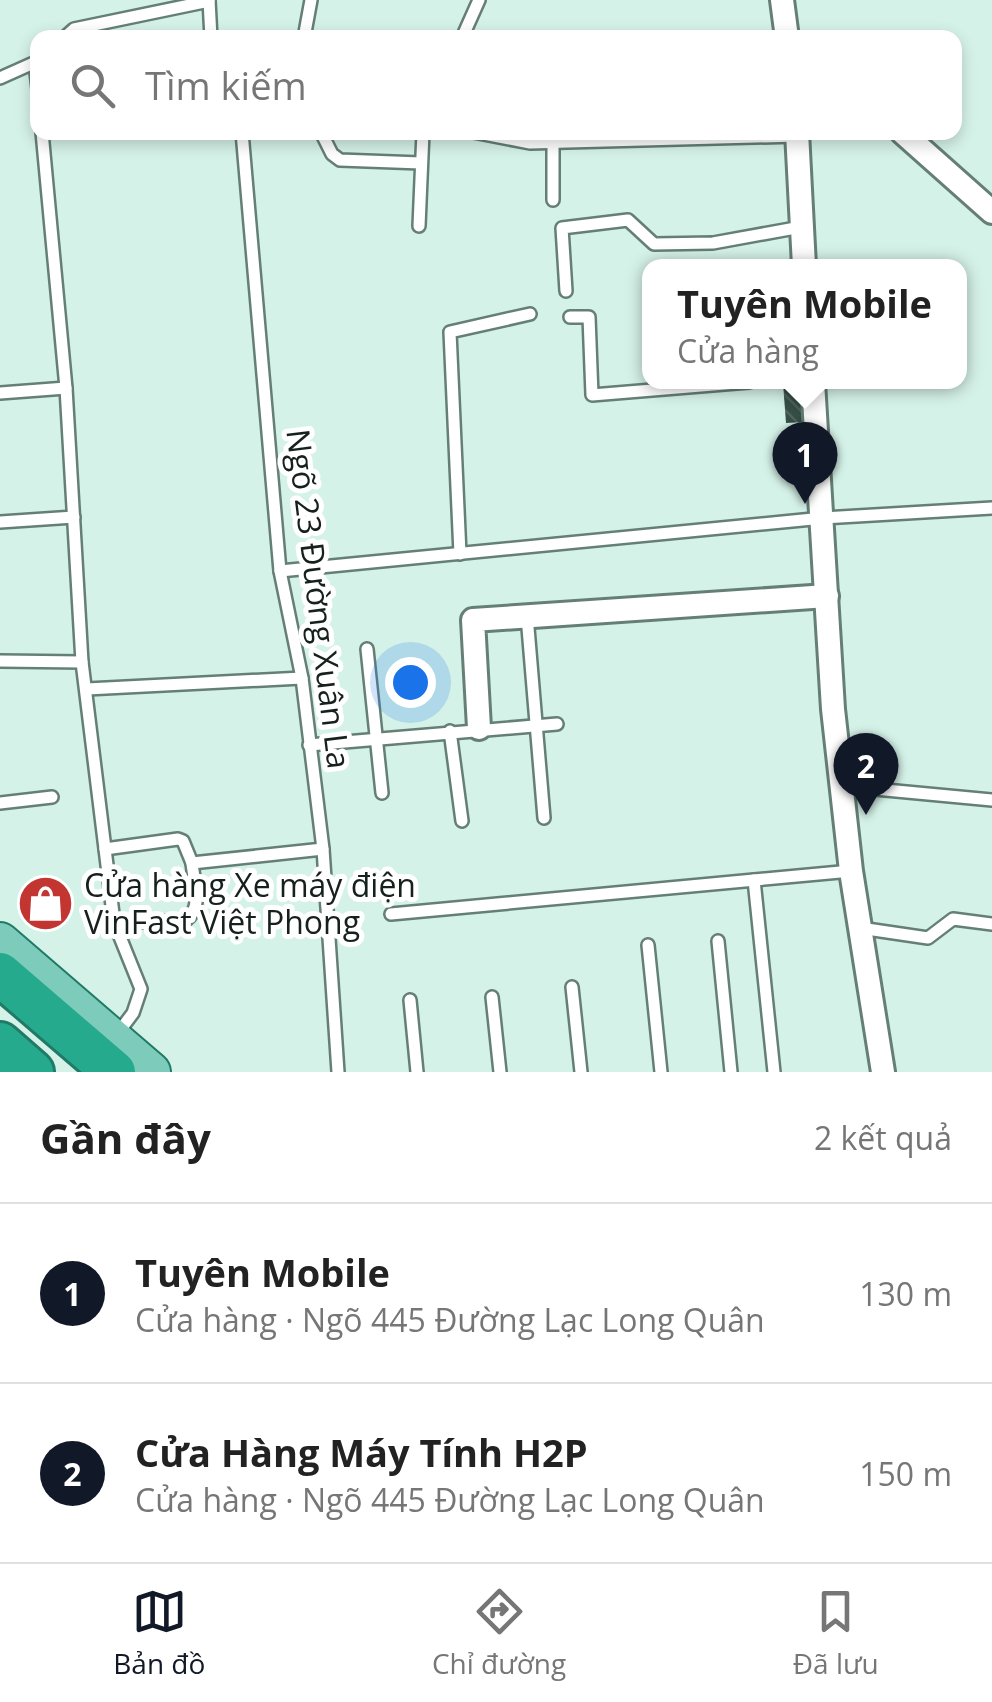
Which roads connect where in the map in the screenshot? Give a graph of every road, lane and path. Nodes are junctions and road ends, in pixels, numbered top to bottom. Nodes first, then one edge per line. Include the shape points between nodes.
1 (311, 0) edge
2 (479, 0) edge
3 (782, 0) edge
4 (209, 1) edge
5 (73, 30) edge
6 (211, 30) edge
7 (305, 30) edge
8 (468, 30) edge
9 (786, 30) edge
10 (30, 65) edge
11 (0, 78) edge
12 (43, 140) edge
13 (243, 140) edge
14 (323, 140) edge
15 (421, 140) edge
16 (514, 140) edge
17 (588, 140) edge
18 (797, 140) edge
19 (911, 140) edge
20 (553, 141) junction
21 (420, 163) junction
22 (554, 200) dead end
23 (992, 212) edge
24 (419, 226) dead end
25 (802, 227) junction
26 (804, 259) edge
27 (566, 290) dead end
28 (530, 314) dead end
29 (570, 317) dead end
30 (66, 388) junction
31 (664, 389) edge
32 (814, 389) edge
33 (0, 393) edge
34 (992, 508) edge
35 (74, 517) junction
36 (824, 518) junction
37 (0, 522) edge
38 (460, 554) junction
39 (280, 571) junction
40 (828, 596) junction
41 (528, 616) junction
42 (368, 648) dead end
43 (0, 661) edge
44 (82, 662) junction
45 (302, 678) junction
46 (86, 689) junction
47 (539, 724) junction
48 (557, 724) dead end
49 (480, 728) junction
50 (450, 731) junction
51 (376, 738) junction
52 (309, 745) junction
53 (843, 786) junction
54 (382, 793) dead end
55 (52, 798) dead end
56 (992, 800) edge
57 (0, 802) edge
58 (544, 818) dead end
59 (462, 821) dead end
60 (105, 849) junction
61 (323, 849) junction
62 (192, 863) junction
63 (852, 871) junction
64 (754, 880) junction
65 (391, 914) dead end
66 (114, 922) junction
67 (992, 924) edge
68 (860, 928) junction
69 (718, 941) dead end
70 (0, 942) edge
71 (648, 945) dead end
72 (0, 974) edge
73 (572, 987) dead end
74 (492, 997) dead end
75 (410, 1000) dead end
76 (0, 1044) edge
77 (113, 1056) edge
78 (32, 1072) edge
79 (151, 1072) edge
80 (338, 1072) edge
81 (417, 1072) edge
82 (500, 1072) edge
83 (581, 1072) edge
84 (661, 1072) edge
85 (731, 1072) edge
86 (774, 1072) edge
87 (884, 1072) edge

1 - 7 lane
2 - 8 lane
3 - 9 street
4 - 5 lane
4 - 6 lane
10 - 11 lane
12 - 30 lane
13 - 39 lane, Ngõ 23 Đường Xuân La
14 - 21 lane via 340,160
15 - 21 lane
16 - 20 lane
17 - 20 lane
18 - 25 street
19 - 23 street
20 - 22 lane
21 - 24 lane
25 - 26 street
25 - 27 lane via 712,243 654,244 628,220 562,228
28 - 38 lane via 450,332
29 - 31 lane via 588,316 592,395
30 - 33 lane
30 - 35 lane
32 - 36 street
34 - 36 lane
35 - 37 lane
35 - 44 lane
36 - 38 lane
36 - 40 street
38 - 39 lane
39 - 45 lane, Ngõ 23 Đường Xuân La
40 - 41 street
40 - 53 street
41 - 47 lane
41 - 49 street via 473,620
42 - 51 lane
43 - 44 lane
44 - 46 lane
45 - 46 lane
45 - 52 lane, Ngõ 23 Đường Xuân La
46 - 60 lane
47 - 48 lane
47 - 49 lane
47 - 58 lane
49 - 50 lane
50 - 51 lane
50 - 59 lane
51 - 52 lane
51 - 54 lane
52 - 61 lane, Ngõ 23 Đường Xuân La
53 - 56 lane
53 - 63 street
55 - 57 lane
60 - 62 lane via 178,839
60 - 66 lane
61 - 62 lane
61 - 80 lane, Ngõ 23 Đường Xuân La
62 - 66 lane via 192,915
63 - 64 lane
63 - 68 street
64 - 65 lane
64 - 86 lane
66 - 77 lane via 141,990
67 - 68 lane via 953,919 928,938
68 - 87 street
69 - 85 lane
70 - 77 main road
71 - 84 lane
72 - 77 highway
73 - 83 lane
74 - 82 lane
75 - 81 lane
76 - 78 highway
77 - 79 main road

